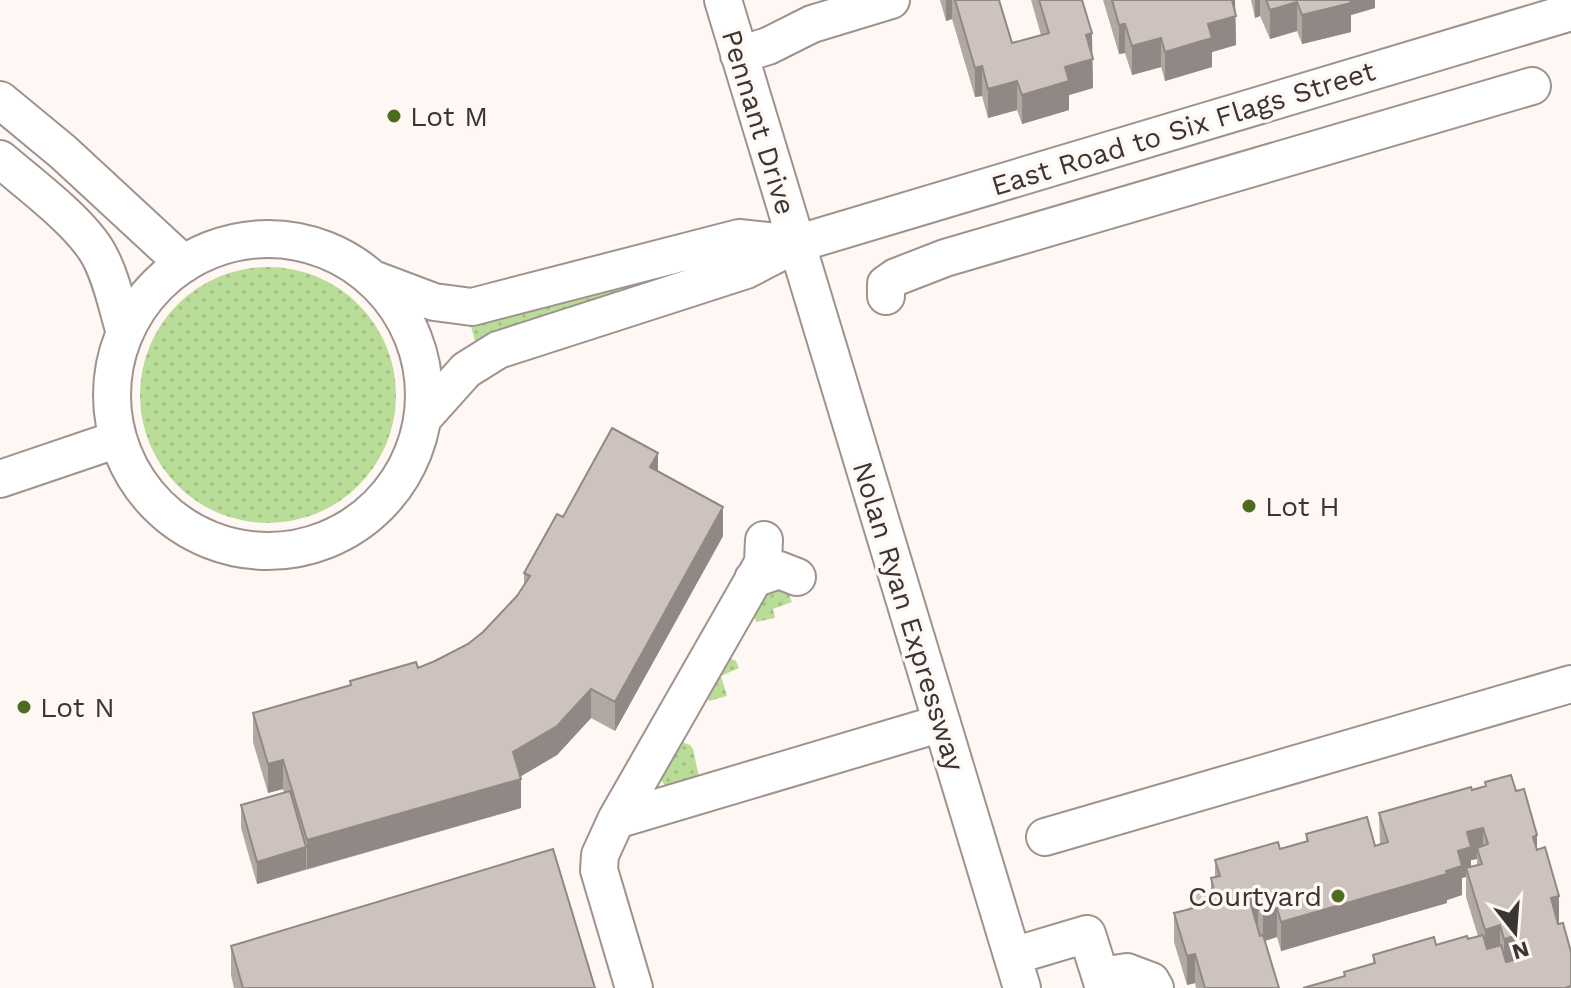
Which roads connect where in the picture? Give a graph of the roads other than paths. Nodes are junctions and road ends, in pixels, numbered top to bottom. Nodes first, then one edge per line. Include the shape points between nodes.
1 (723, 0) edge
2 (891, 0) edge
3 (1568, 0) edge
4 (1571, 10) edge
5 (739, 55) junction
6 (1532, 86) dead end
7 (0, 100) edge
8 (0, 159) edge
9 (796, 244) junction
10 (184, 264) junction
11 (373, 279) junction
12 (886, 296) dead end
13 (125, 333) junction
14 (423, 418) junction
15 (118, 439) junction
16 (0, 479) edge
17 (764, 540) dead end
18 (797, 577) dead end
19 (753, 579) junction
20 (1571, 684) edge
21 (942, 723) junction
22 (616, 820) junction
23 (1045, 837) dead end
24 (1017, 972) edge
25 (1103, 982) edge
26 (634, 988) edge
27 (1155, 988) edge

1 - 5 street, Pennant Drive
2 - 5 street via 812,24
3 - 4 street
4 - 9 street, East Road to Six Flags Street
5 - 9 street, Pennant Drive
6 - 12 street via 945,258 896,277 886,284
7 - 10 street
8 - 13 street via 92,246 109,277
9 - 11 street, East Road to Six Flags Street via 739,238 472,307 434,302
9 - 14 street, East Road to Six Flags Street via 746,270 498,350 466,370
9 - 21 street, Nolan Ryan Expressway
10 - 11 street via 230,244 280,240 328,251
10 - 13 street via 150,294
11 - 14 street via 414,340 423,378
13 - 15 street via 112,385
14 - 15 street via 406,468 372,511 327,539 274,551 220,544 175,521 140,485
15 - 16 street
17 - 19 street via 763,563
18 - 19 street via 779,570
19 - 22 street
20 - 23 street
21 - 22 street
21 - 24 street, Nolan Ryan Expressway
22 - 26 street via 599,870
24 - 25 street via 1087,934
25 - 27 street via 1127,972 1151,981

